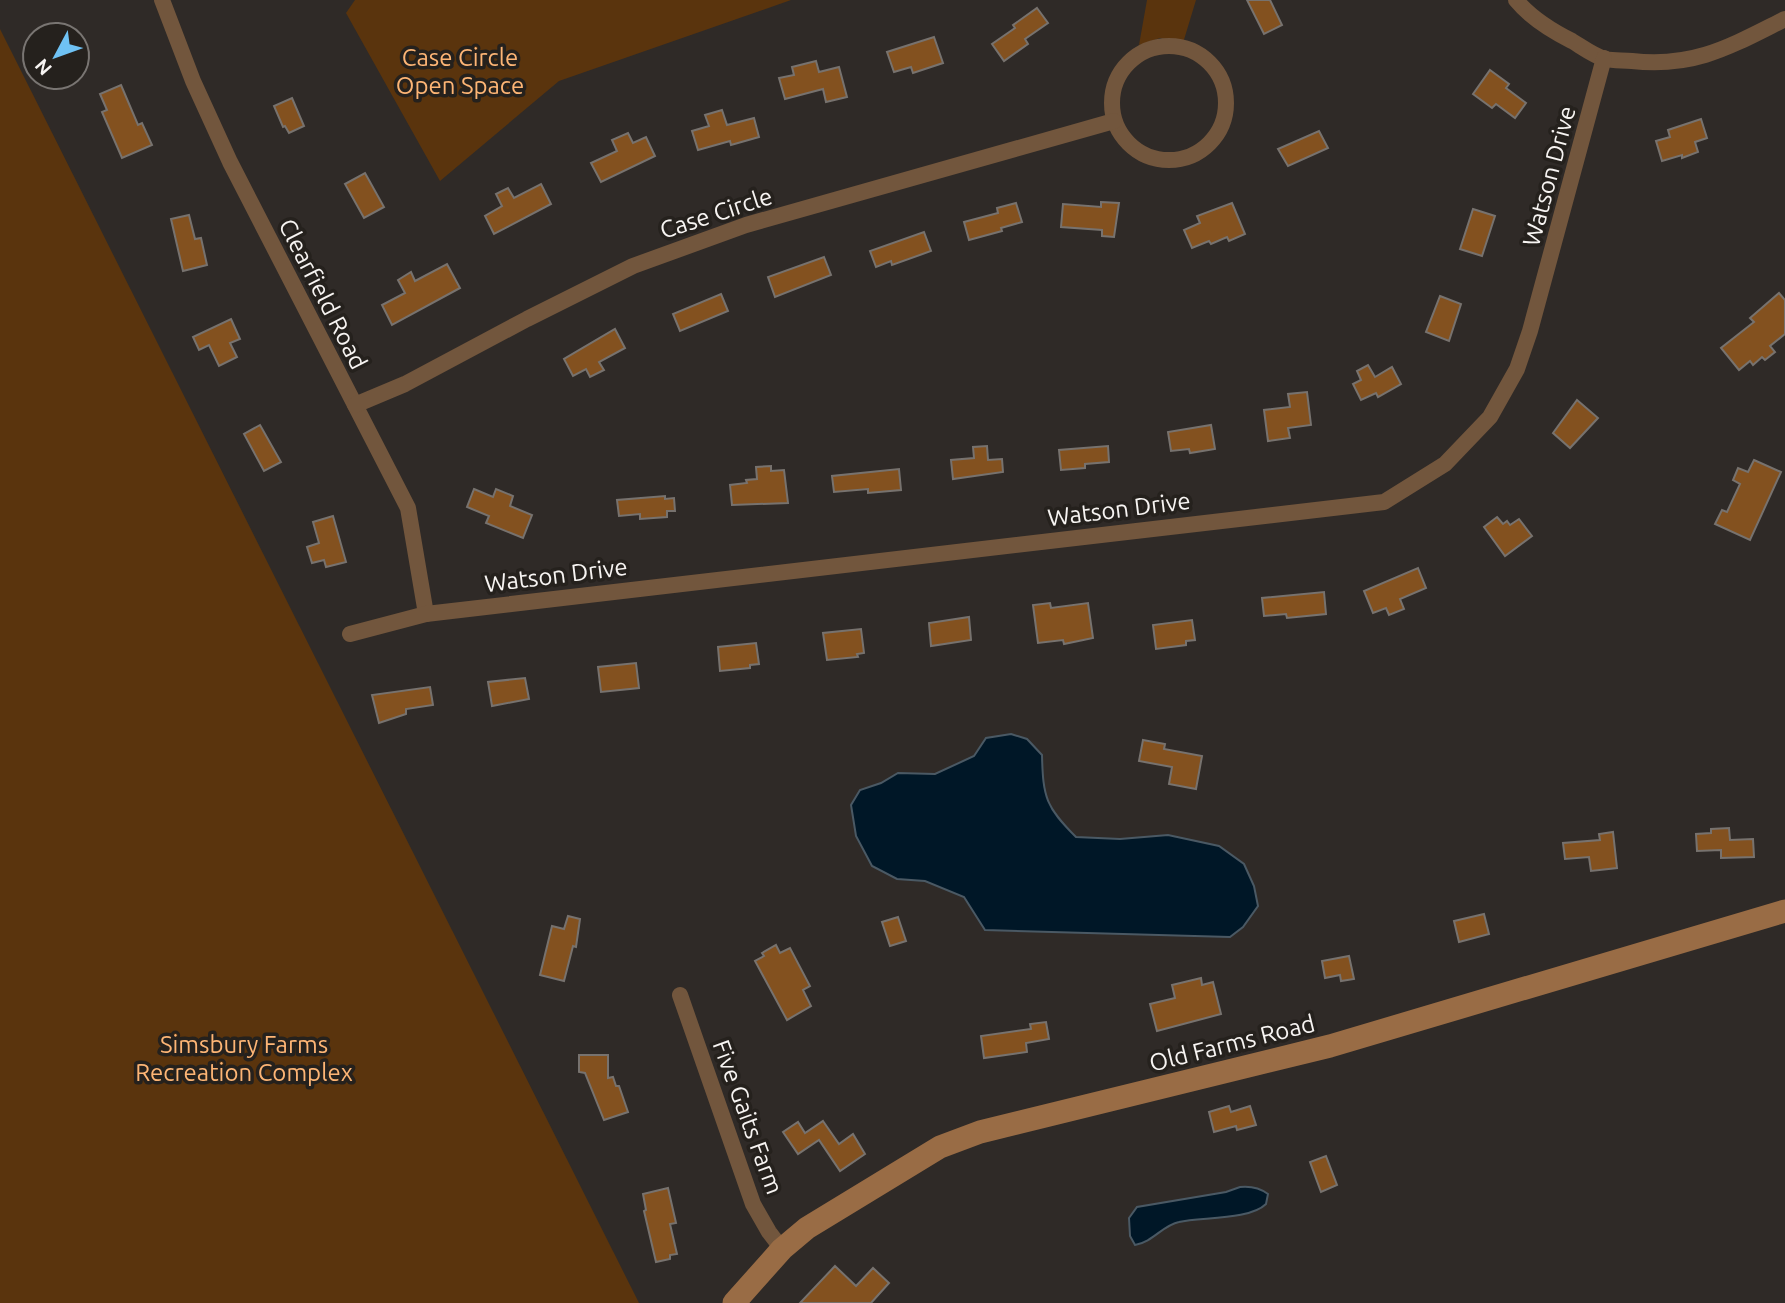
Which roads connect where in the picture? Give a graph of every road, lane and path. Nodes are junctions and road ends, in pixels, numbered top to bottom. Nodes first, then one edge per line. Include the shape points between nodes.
1 (162, 0) edge
2 (1516, 0) edge
3 (1785, 19) edge
4 (1604, 58) junction
5 (1114, 121) junction
6 (355, 405) junction
7 (426, 614) junction
8 (350, 634) dead end
9 (1785, 911) edge
10 (680, 995) dead end
11 (782, 1249) junction
12 (734, 1303) edge

1 - 6 street, Clearfield Road via 230,162
2 - 4 street via 1557,34
3 - 4 street via 1727,48 1681,62
4 - 7 street, Watson Drive via 1517,369 1490,417 1446,464 1384,502
5 - 5 street via 1138,152 1156,160 1194,156 1221,129 1227,110 1226,90 1218,72 1188,48 1151,48 1122,69 1111,103
5 - 6 street, Case Circle via 746,225 633,266 405,384
6 - 7 street, Clearfield Road via 408,509
7 - 8 street, Watson Drive
9 - 11 street, Old Farms Road via 1330,1046 980,1132 940,1147 807,1228
10 - 11 street, Five Gaits Farm via 753,1204
11 - 12 street, Old Farms Road

